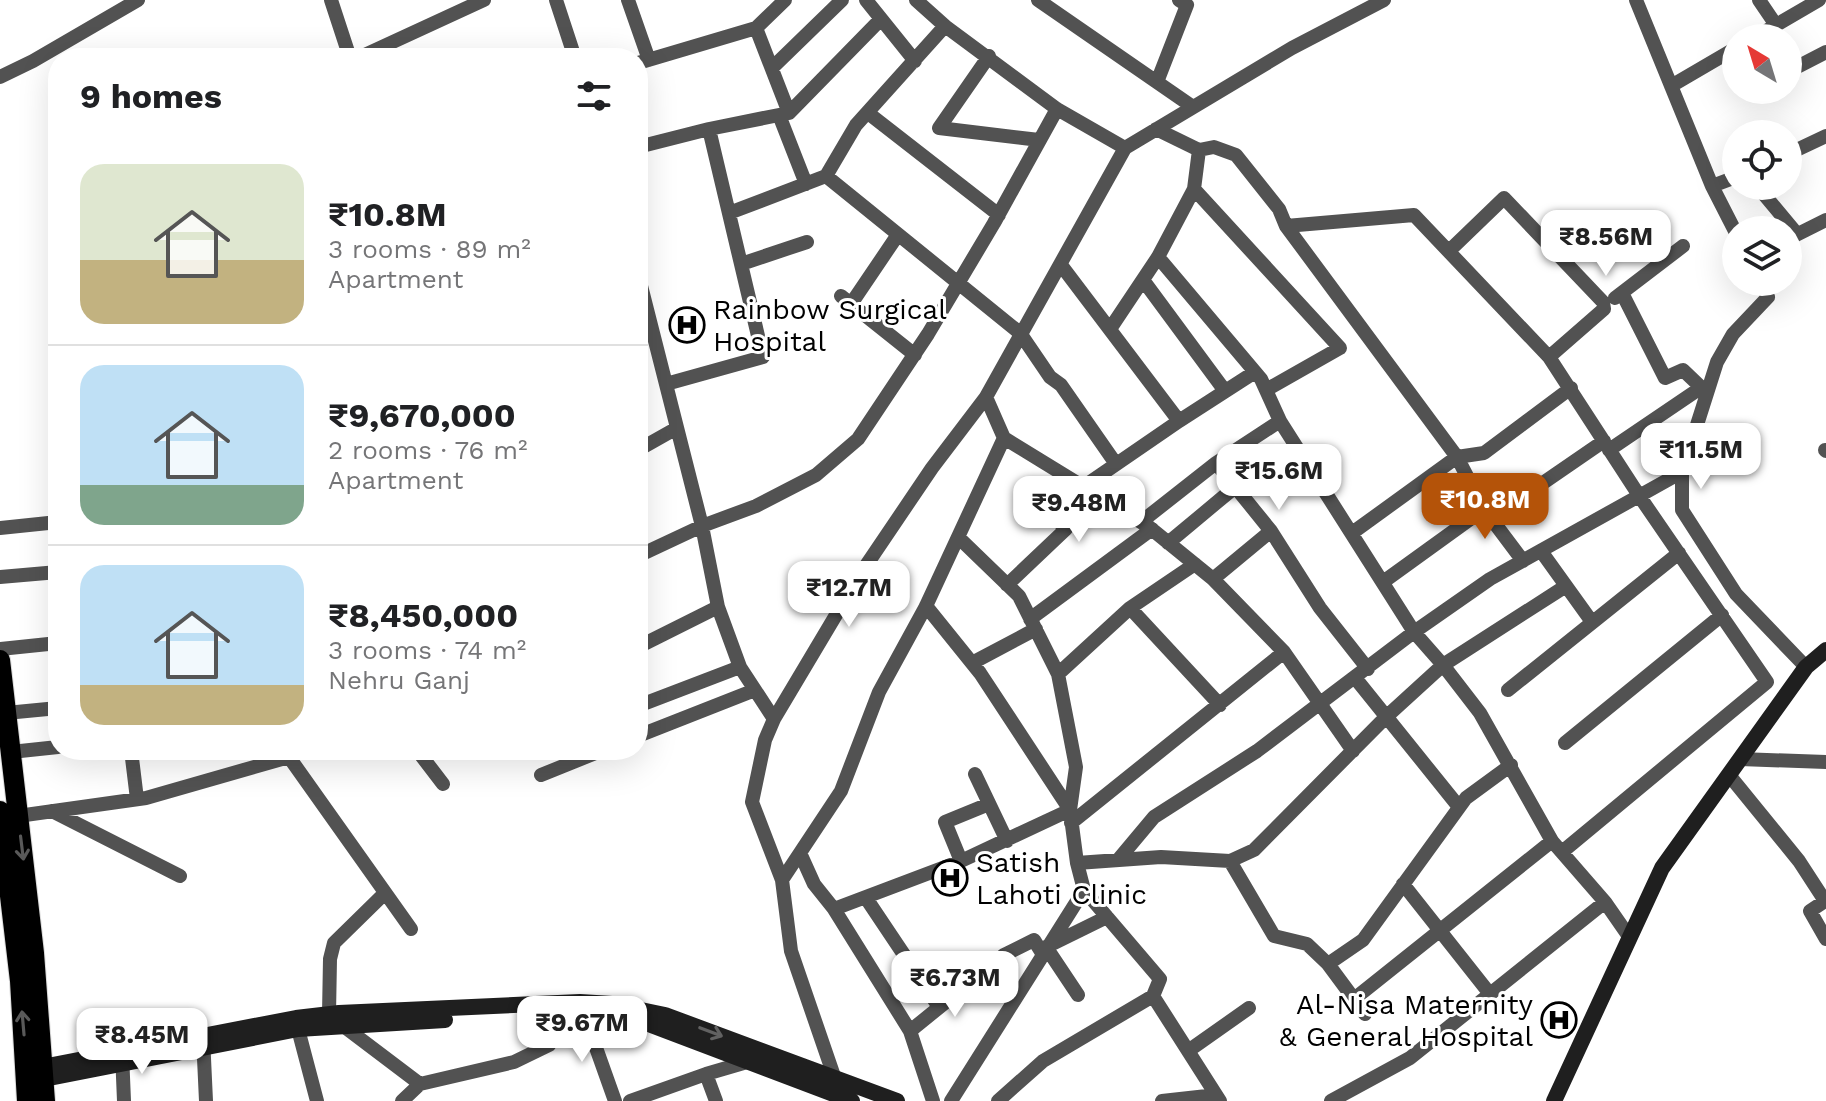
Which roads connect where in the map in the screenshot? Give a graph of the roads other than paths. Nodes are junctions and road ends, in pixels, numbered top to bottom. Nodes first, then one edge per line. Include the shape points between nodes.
1 (138, 0) edge
2 (331, 0) edge
3 (484, 0) edge
4 (556, 0) edge
5 (628, 0) edge
6 (785, 0) edge
7 (842, 0) edge
8 (866, 0) edge
9 (916, 0) edge
10 (1038, 0) edge
11 (1384, 0) edge
12 (1636, 0) edge
13 (1759, 0) edge
14 (1819, 0) edge
15 (1185, 2) edge
16 (881, 19) junction
17 (1775, 24) edge
18 (1778, 24) edge
19 (945, 26) junction
20 (756, 28) junction
21 (55, 48) edge
22 (347, 48) edge
23 (380, 48) edge
24 (572, 48) edge
25 (641, 48) edge
26 (48, 52) edge
27 (1826, 52) edge
28 (989, 56) junction
29 (1722, 56) edge
30 (648, 60) edge
31 (915, 61) junction
32 (1802, 64) edge
33 (772, 68) junction
34 (0, 77) edge
35 (1157, 82) junction
36 (1671, 86) junction
37 (1193, 107) junction
38 (1057, 109) junction
39 (868, 113) junction
40 (784, 114) junction
41 (709, 129) junction
42 (1156, 129) junction
43 (1826, 136) edge
44 (1039, 140) junction
45 (648, 144) edge
46 (1802, 147) edge
47 (1125, 148) junction
48 (1199, 150) junction
49 (826, 176) junction
50 (1722, 182) edge
51 (806, 184) junction
52 (1712, 186) junction
53 (1194, 189) junction
54 (729, 213) junction
55 (999, 215) junction
56 (1727, 216) edge
57 (1826, 220) edge
58 (1286, 226) junction
59 (1802, 232) edge
60 (897, 236) junction
61 (807, 242) dead end
62 (1683, 246) dead end
63 (1449, 251) junction
64 (1158, 257) junction
65 (741, 264) junction
66 (1061, 265) junction
67 (1143, 280) junction
68 (958, 283) junction
69 (1622, 293) junction
70 (1768, 296) edge
71 (1606, 306) junction
72 (648, 313) edge
73 (1110, 329) junction
74 (1020, 333) junction
75 (915, 355) junction
76 (1549, 357) junction
77 (1255, 372) junction
78 (666, 384) junction
79 (1571, 388) junction
80 (1266, 390) junction
81 (1704, 390) junction
82 (1225, 391) junction
83 (986, 397) junction
84 (1182, 419) junction
85 (1280, 421) junction
86 (677, 428) junction
87 (1004, 438) junction
88 (648, 444) edge
89 (1606, 446) junction
90 (1457, 457) junction
91 (1216, 463) junction
92 (1116, 464) junction
93 (1682, 472) junction
94 (1083, 487) junction
95 (1234, 488) junction
96 (1032, 494) dead end
97 (1640, 497) junction
98 (1488, 513) junction
99 (48, 523) edge
100 (702, 526) junction
101 (1146, 526) junction
102 (0, 528) edge
103 (1271, 531) junction
104 (1352, 533) junction
105 (958, 537) junction
106 (1168, 543) junction
107 (648, 551) edge
108 (1541, 551) junction
109 (1679, 553) junction
110 (1523, 561) junction
111 (1195, 564) junction
112 (48, 573) edge
113 (0, 577) edge
114 (1213, 579) junction
115 (1383, 582) junction
116 (1007, 585) junction
117 (1566, 586) junction
118 (926, 606) junction
119 (718, 607) junction
120 (1130, 608) junction
121 (1722, 615) junction
122 (1592, 622) junction
123 (1033, 624) junction
124 (1414, 632) junction
125 (648, 642) edge
126 (48, 644) edge
127 (0, 649) edge
128 (1826, 650) edge
129 (1284, 652) junction
130 (0, 660) edge
131 (972, 663) junction
132 (1443, 665) junction
133 (740, 667) junction
134 (1806, 667) junction
135 (1368, 669) junction
136 (1058, 674) junction
137 (1356, 679) junction
138 (755, 690) junction
139 (1508, 690) dead end
140 (648, 702) edge
141 (1220, 705) junction
142 (1320, 705) junction
143 (48, 709) edge
144 (6, 713) junction
145 (1386, 717) junction
146 (774, 719) junction
147 (648, 732) edge
148 (1565, 743) dead end
149 (48, 748) edge
150 (1353, 751) junction
151 (11, 752) junction
152 (1740, 759) junction
153 (132, 760) edge
154 (266, 760) edge
155 (290, 760) edge
156 (425, 760) edge
157 (578, 760) edge
158 (1826, 762) edge
159 (1511, 765) junction
160 (975, 774) dead end
161 (541, 775) dead end
162 (1729, 775) junction
163 (443, 784) dead end
164 (137, 799) junction
165 (989, 804) junction
166 (1459, 807) junction
167 (52, 811) junction
168 (9, 814) edge
169 (1070, 817) junction
170 (1007, 841) junction
171 (1557, 847) junction
172 (800, 853) junction
173 (3, 857) edge
174 (1118, 860) junction
175 (961, 861) junction
176 (1230, 861) junction
177 (1077, 863) junction
178 (180, 876) dead end
179 (782, 880) junction
180 (1403, 884) junction
181 (1084, 890) junction
182 (385, 893) junction
183 (866, 898) junction
184 (1605, 902) junction
185 (834, 909) junction
186 (1107, 917) junction
187 (411, 929) dead end
188 (1439, 930) junction
189 (1630, 938) junction
190 (1826, 939) edge
191 (1044, 950) junction
192 (1328, 964) junction
193 (1490, 994) junction
194 (1078, 995) dead end
195 (1153, 996) junction
196 (1354, 999) junction
197 (939, 1007) junction
198 (1249, 1008) dead end
199 (544, 1009) junction
200 (584, 1014) junction
201 (1365, 1014) dead end
202 (336, 1020) junction
203 (298, 1029) junction
204 (910, 1031) junction
205 (203, 1041) junction
206 (1188, 1051) junction
207 (122, 1059) junction
208 (747, 1062) junction
209 (706, 1074) junction
210 (835, 1079) junction
211 (34, 1080) edge
212 (420, 1084) junction
213 (1218, 1098) edge
214 (45, 1101) edge
215 (124, 1101) edge
216 (206, 1101) edge
217 (317, 1101) edge
218 (402, 1101) edge
219 (615, 1101) edge
220 (630, 1101) edge
221 (716, 1101) edge
222 (852, 1101) edge
223 (897, 1101) edge
224 (933, 1101) edge
225 (951, 1101) edge
226 (998, 1101) edge
227 (1162, 1101) edge
228 (1331, 1101) edge
229 (1554, 1101) edge

1 - 21 street
2 - 22 street
3 - 23 street
4 - 24 street
5 - 25 street
6 - 20 street
7 - 33 street
8 - 16 street
9 - 19 street
10 - 35 street
11 - 37 street
12 - 36 street
13 - 17 street
14 - 18 street
15 - 35 street
16 - 31 street
16 - 40 street
19 - 28 street
19 - 31 street
20 - 30 street
20 - 33 street
26 - 34 street
27 - 32 street
28 - 38 street
28 - 44 street via 939,128
29 - 36 street
31 - 39 street
33 - 40 street
35 - 37 street
36 - 52 street
37 - 42 street
38 - 44 street
38 - 47 street
39 - 49 street
39 - 55 street
40 - 41 street
40 - 51 street
41 - 45 street
41 - 54 street
42 - 47 street
42 - 48 street
43 - 46 street
44 - 55 street
47 - 66 street
48 - 53 street
48 - 58 street via 1214,147 1236,155 1279,209
49 - 51 street
49 - 60 street
50 - 52 street
51 - 54 street
52 - 56 street
53 - 64 street
53 - 80 street via 1340,348
54 - 65 street
55 - 68 street
57 - 59 street
58 - 63 street via 1414,215
58 - 90 street
60 - 68 street
60 - 75 street via 846,300
61 - 65 street
62 - 69 street
63 - 71 street via 1504,198
63 - 76 street
64 - 67 street
64 - 77 street
65 - 78 street via 763,357
66 - 73 street
66 - 74 street
67 - 73 street
67 - 82 street
68 - 74 street
68 - 75 street
69 - 71 street
69 - 81 street via 1665,378 1683,370
70 - 81 street via 1727,343
71 - 76 street
72 - 78 street
73 - 84 street
74 - 83 street
74 - 92 street
75 - 100 street via 858,439 816,475
76 - 79 street
77 - 80 street
77 - 82 street
78 - 86 street
79 - 89 street
79 - 90 street via 1484,453
80 - 85 street
81 - 89 street
81 - 93 street
82 - 84 street
83 - 87 street
83 - 146 street via 861,573
84 - 92 street
85 - 91 street
85 - 104 street
86 - 88 street
86 - 100 street
87 - 94 street
87 - 105 street
89 - 97 street
89 - 98 street
90 - 98 street
90 - 104 street
91 - 95 street
91 - 101 street
92 - 94 street
93 - 97 street
93 - 134 street via 1682,510 1736,594
94 - 101 street
95 - 103 street
95 - 106 street
96 - 116 street via 1066,529
97 - 108 street
97 - 109 street
98 - 110 street
98 - 115 street
99 - 102 street
100 - 107 street
100 - 119 street
101 - 106 street
101 - 123 street
103 - 114 street
103 - 135 street via 1320,608
104 - 115 street
105 - 116 street
105 - 118 street
106 - 111 street
108 - 110 street
108 - 117 street
109 - 121 street
109 - 122 street
110 - 124 street
111 - 114 street
111 - 120 street
112 - 113 street
114 - 129 street
115 - 124 street
116 - 123 street
117 - 122 street
117 - 132 street
118 - 131 street
118 - 172 street via 879,692 841,791
119 - 125 street
119 - 133 street
120 - 136 street
120 - 141 street
121 - 148 street
121 - 171 street via 1767,682
122 - 139 street
123 - 131 street
123 - 136 street
124 - 132 street
124 - 135 street
126 - 127 street
128 - 134 main road
129 - 141 street
129 - 142 street
130 - 144 main road
131 - 169 street
132 - 145 street
132 - 159 street
133 - 138 street
133 - 140 street
134 - 152 main road
135 - 137 street
136 - 169 street via 1076,767
137 - 142 street
137 - 145 street
138 - 146 street
138 - 147 street
141 - 169 street
142 - 150 street
142 - 174 street via 1154,817
143 - 144 street
144 - 151 main road
145 - 150 street
145 - 166 street
146 - 179 street via 752,802
149 - 151 street
150 - 176 street via 1254,850
151 - 168 main road
152 - 158 street
152 - 162 main road
153 - 164 street
154 - 164 street
155 - 182 street
156 - 163 street
157 - 161 street
159 - 166 street
159 - 171 street
160 - 165 street
162 - 189 main road via 1662,868
162 - 190 street via 1825,901 1810,911
164 - 167 street
165 - 170 street
165 - 175 street via 945,822
166 - 180 street
167 - 168 street
167 - 178 street
168 - 173 main road
168 -> 211 main road
169 - 170 street
169 - 177 street
170 - 175 street
171 - 184 street
171 - 188 street
172 - 179 street
172 - 185 street via 814,884
211 -> 173 main road
174 - 176 street
174 - 177 street
175 - 183 street
176 - 192 street via 1274,936 1307,944
177 - 181 street
179 - 210 street via 791,951
180 - 188 street
180 - 192 street via 1363,940
181 - 186 street
181 - 191 street
182 - 187 street
182 - 202 street via 334,943 330,959
183 - 185 street
183 - 197 street
184 - 189 street
184 - 193 street
185 - 204 street
186 - 191 street
186 - 195 street via 1160,979
188 - 193 street
188 - 196 street
189 - 229 main road
191 - 194 street
191 - 197 street via 1034,940 1004,955
191 - 225 street
192 - 196 street
193 - 228 street via 1410,1058
195 - 206 street
195 - 226 street via 1043,1061
196 - 201 street
197 - 204 street
198 - 206 street
199 - 200 main road
199 - 202 main road
199 -> 210 main road via 580,1002 665,1015
199 - 212 street via 549,1045 514,1062
200 - 208 main road via 646,1023
200 - 219 street
202 - 203 main road
202 - 205 main road
202 - 212 street
203 - 205 main road
203 - 217 street
204 - 224 street
205 - 207 main road
205 - 216 street
206 - 213 street
207 - 211 main road
207 - 215 street
208 - 209 street
208 - 222 main road
209 - 220 street
209 - 221 street
210 - 223 main road
211 - 214 main road
212 - 218 street
213 - 227 street

